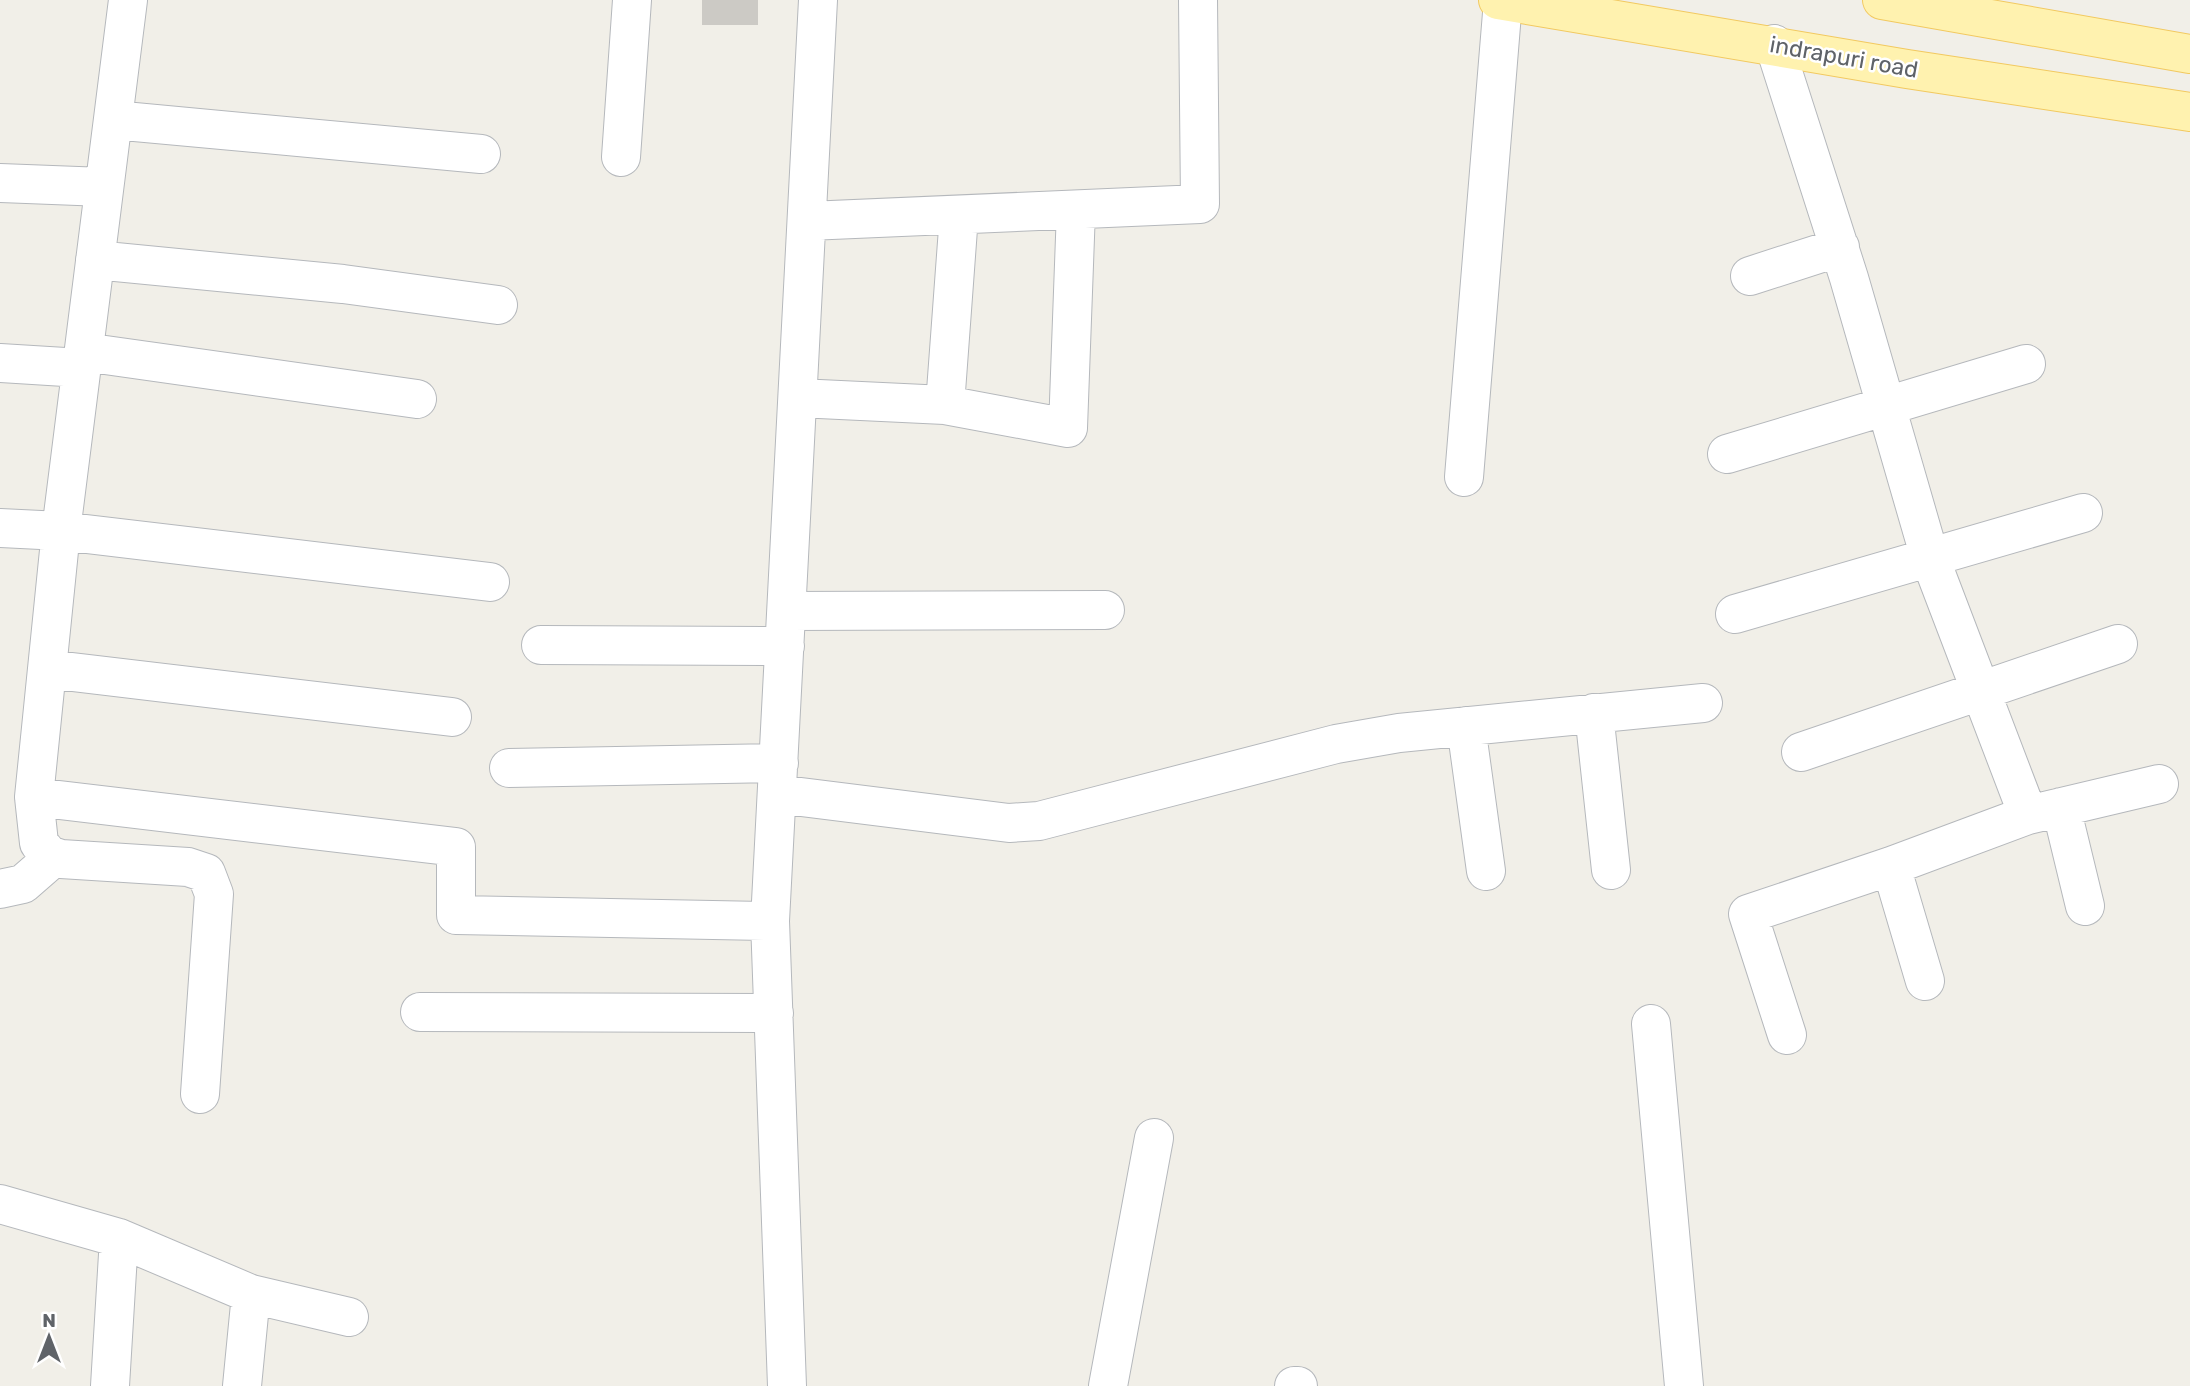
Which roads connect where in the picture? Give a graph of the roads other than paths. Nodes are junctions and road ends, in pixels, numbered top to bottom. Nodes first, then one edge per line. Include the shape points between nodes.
1 (128, 0) edge
2 (632, 0) edge
3 (818, 0) edge
4 (1198, 0) edge
5 (1501, 0) edge
6 (1904, 2) edge
7 (1774, 44) junction
8 (2190, 54) edge
9 (2190, 112) edge
10 (113, 120) junction
11 (481, 154) dead end
12 (621, 156) dead end
13 (0, 183) edge
14 (104, 187) junction
15 (1076, 210) junction
16 (958, 215) junction
17 (808, 221) junction
18 (1840, 247) junction
19 (95, 260) junction
20 (1750, 276) dead end
21 (498, 306) dead end
22 (83, 360) junction
23 (0, 363) edge
24 (2026, 364) dead end
25 (798, 398) junction
26 (417, 399) dead end
27 (945, 405) junction
28 (1886, 406) junction
29 (1727, 454) dead end
30 (1464, 477) dead end
31 (2083, 513) dead end
32 (0, 528) edge
33 (61, 531) junction
34 (1930, 558) junction
35 (490, 582) dead end
36 (1105, 610) dead end
37 (1735, 614) dead end
38 (786, 629) junction
39 (2118, 644) dead end
40 (541, 645) dead end
41 (47, 669) junction
42 (1979, 690) junction
43 (1703, 703) dead end
44 (1594, 713) junction
45 (452, 717) dead end
46 (1466, 726) junction
47 (1801, 752) dead end
48 (509, 768) dead end
49 (778, 779) junction
50 (2160, 784) dead end
51 (34, 797) junction
52 (2044, 811) junction
53 (54, 857) junction
54 (1891, 866) junction
55 (1611, 870) dead end
56 (1486, 871) dead end
57 (0, 889) edge
58 (2085, 906) dead end
59 (771, 921) junction
60 (1925, 981) dead end
61 (420, 1012) dead end
62 (774, 1013) junction
63 (1651, 1024) dead end
64 (1787, 1035) dead end
65 (200, 1094) dead end
66 (1154, 1138) dead end
67 (0, 1203) edge
68 (119, 1238) junction
69 (251, 1294) junction
70 (349, 1317) dead end
71 (110, 1386) edge
72 (242, 1386) edge
73 (787, 1386) edge
74 (1108, 1386) edge
75 (1684, 1386) edge

1 - 10 street
2 - 12 street
3 - 17 street
4 - 15 street via 1200,204
5 - 7 main road, indrapuri road
5 - 30 street
6 - 8 main road
7 - 9 main road, indrapuri road
7 - 18 street
10 - 11 street
10 - 14 street
13 - 14 street
14 - 19 street
15 - 16 street
15 - 27 street via 1068,428
16 - 17 street
16 - 27 street
17 - 25 street
18 - 20 street
18 - 28 street
19 - 21 street via 342,284
19 - 22 street
22 - 23 street
22 - 26 street
22 - 33 street
24 - 28 street
25 - 27 street
25 - 38 street
28 - 29 street
28 - 34 street
31 - 34 street
32 - 33 street
33 - 35 street
33 - 41 street
34 - 37 street
34 - 42 street
36 - 38 street
38 - 40 street
38 - 49 street
39 - 42 street
41 - 45 street
41 - 51 street
42 - 47 street
42 - 52 street
43 - 44 street
44 - 46 street
44 - 55 street
46 - 49 street via 1336,744 1039,821 1009,823
46 - 56 street
48 - 49 street
49 - 59 street
50 - 52 street
51 - 53 street via 39,843
51 - 59 street via 456,847 456,915
52 - 54 street
52 - 58 street
53 - 57 street via 23,884
53 - 65 street via 188,867 206,873 214,894
54 - 60 street
54 - 64 street via 1748,914
59 - 62 street
61 - 62 street
62 - 73 street
63 - 75 street
66 - 74 street
67 - 68 street
68 - 69 street
68 - 71 street
69 - 70 street
69 - 72 street

